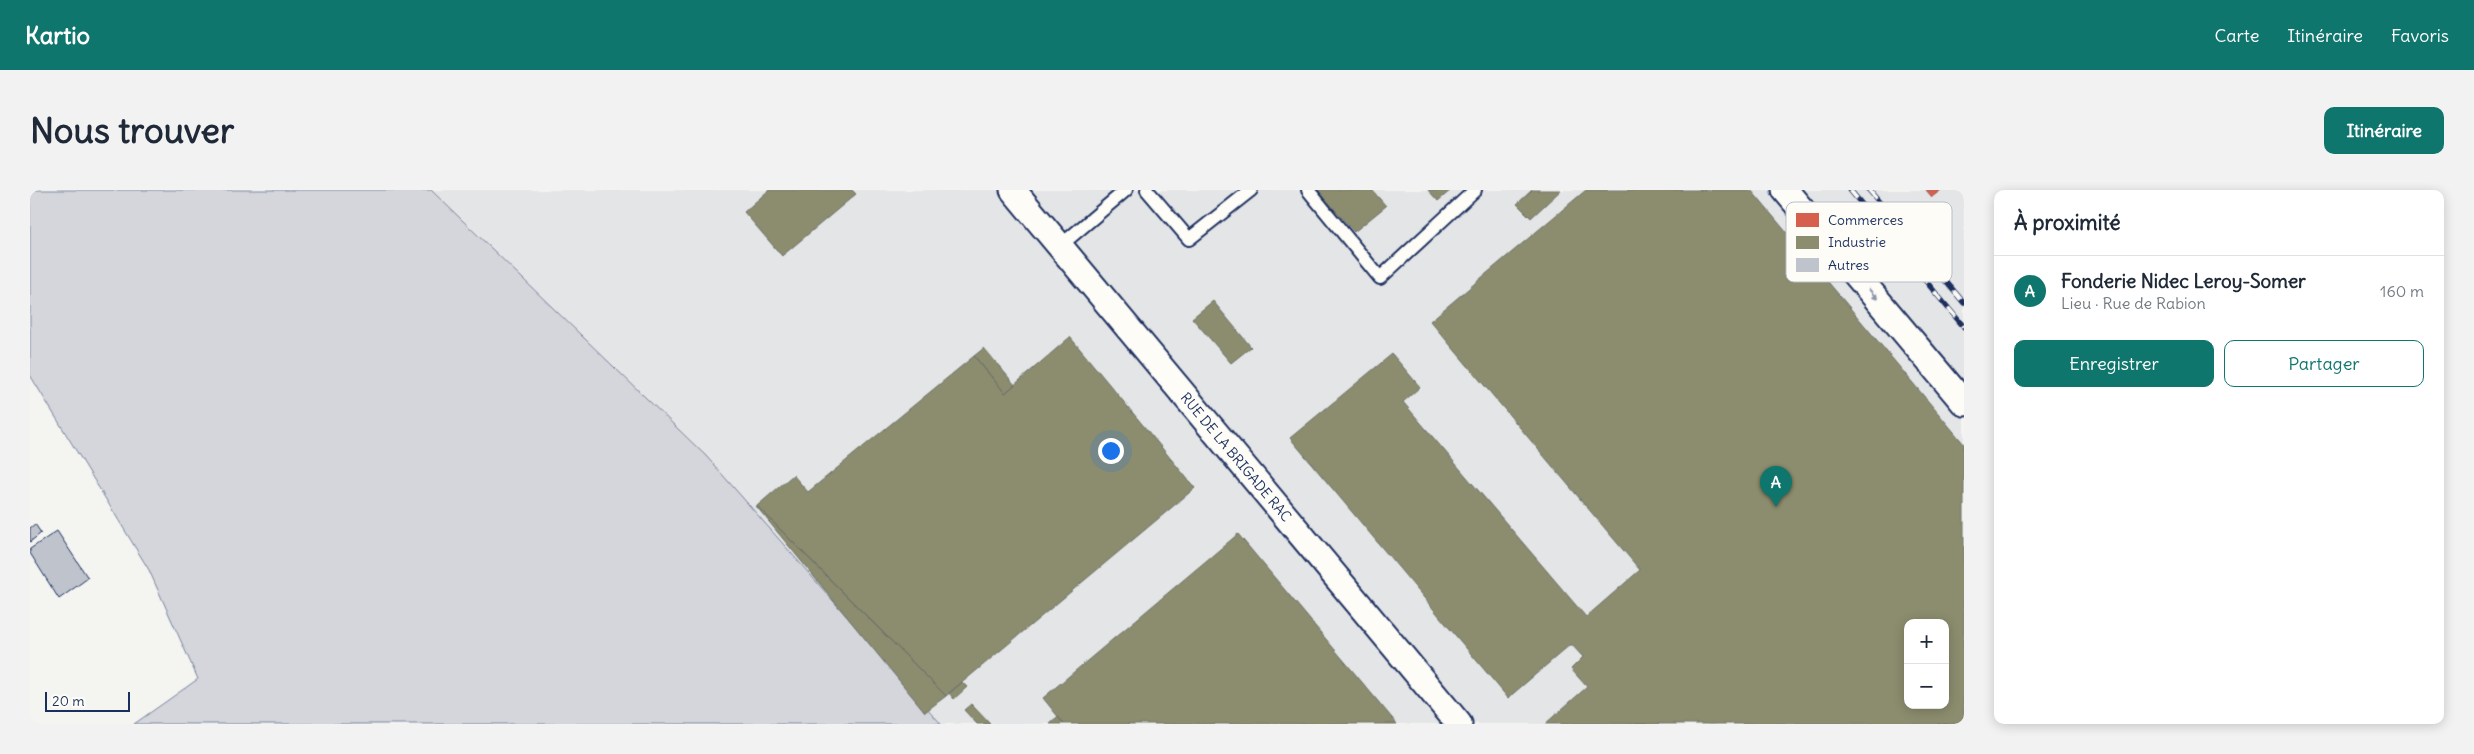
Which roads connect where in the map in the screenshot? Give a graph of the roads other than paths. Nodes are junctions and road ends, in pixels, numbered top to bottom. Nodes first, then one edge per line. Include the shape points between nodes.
1 (1013, 190) edge
2 (1126, 190) edge
3 (1147, 190) edge
4 (1251, 190) edge
5 (1308, 190) edge
6 (1475, 190) edge
7 (1785, 190) edge
8 (1795, 202) edge
9 (1060, 246) junction
10 (1862, 282) edge
11 (1964, 403) edge
12 (1459, 724) edge

1 - 9 street, RUE DE LA BRIGADE RAC
2 - 9 lane
3 - 4 lane via 1189,239
5 - 6 lane via 1380,278
7 -> 8 street
9 - 12 street, RUE DE LA BRIGADE RAC
10 -> 11 street

